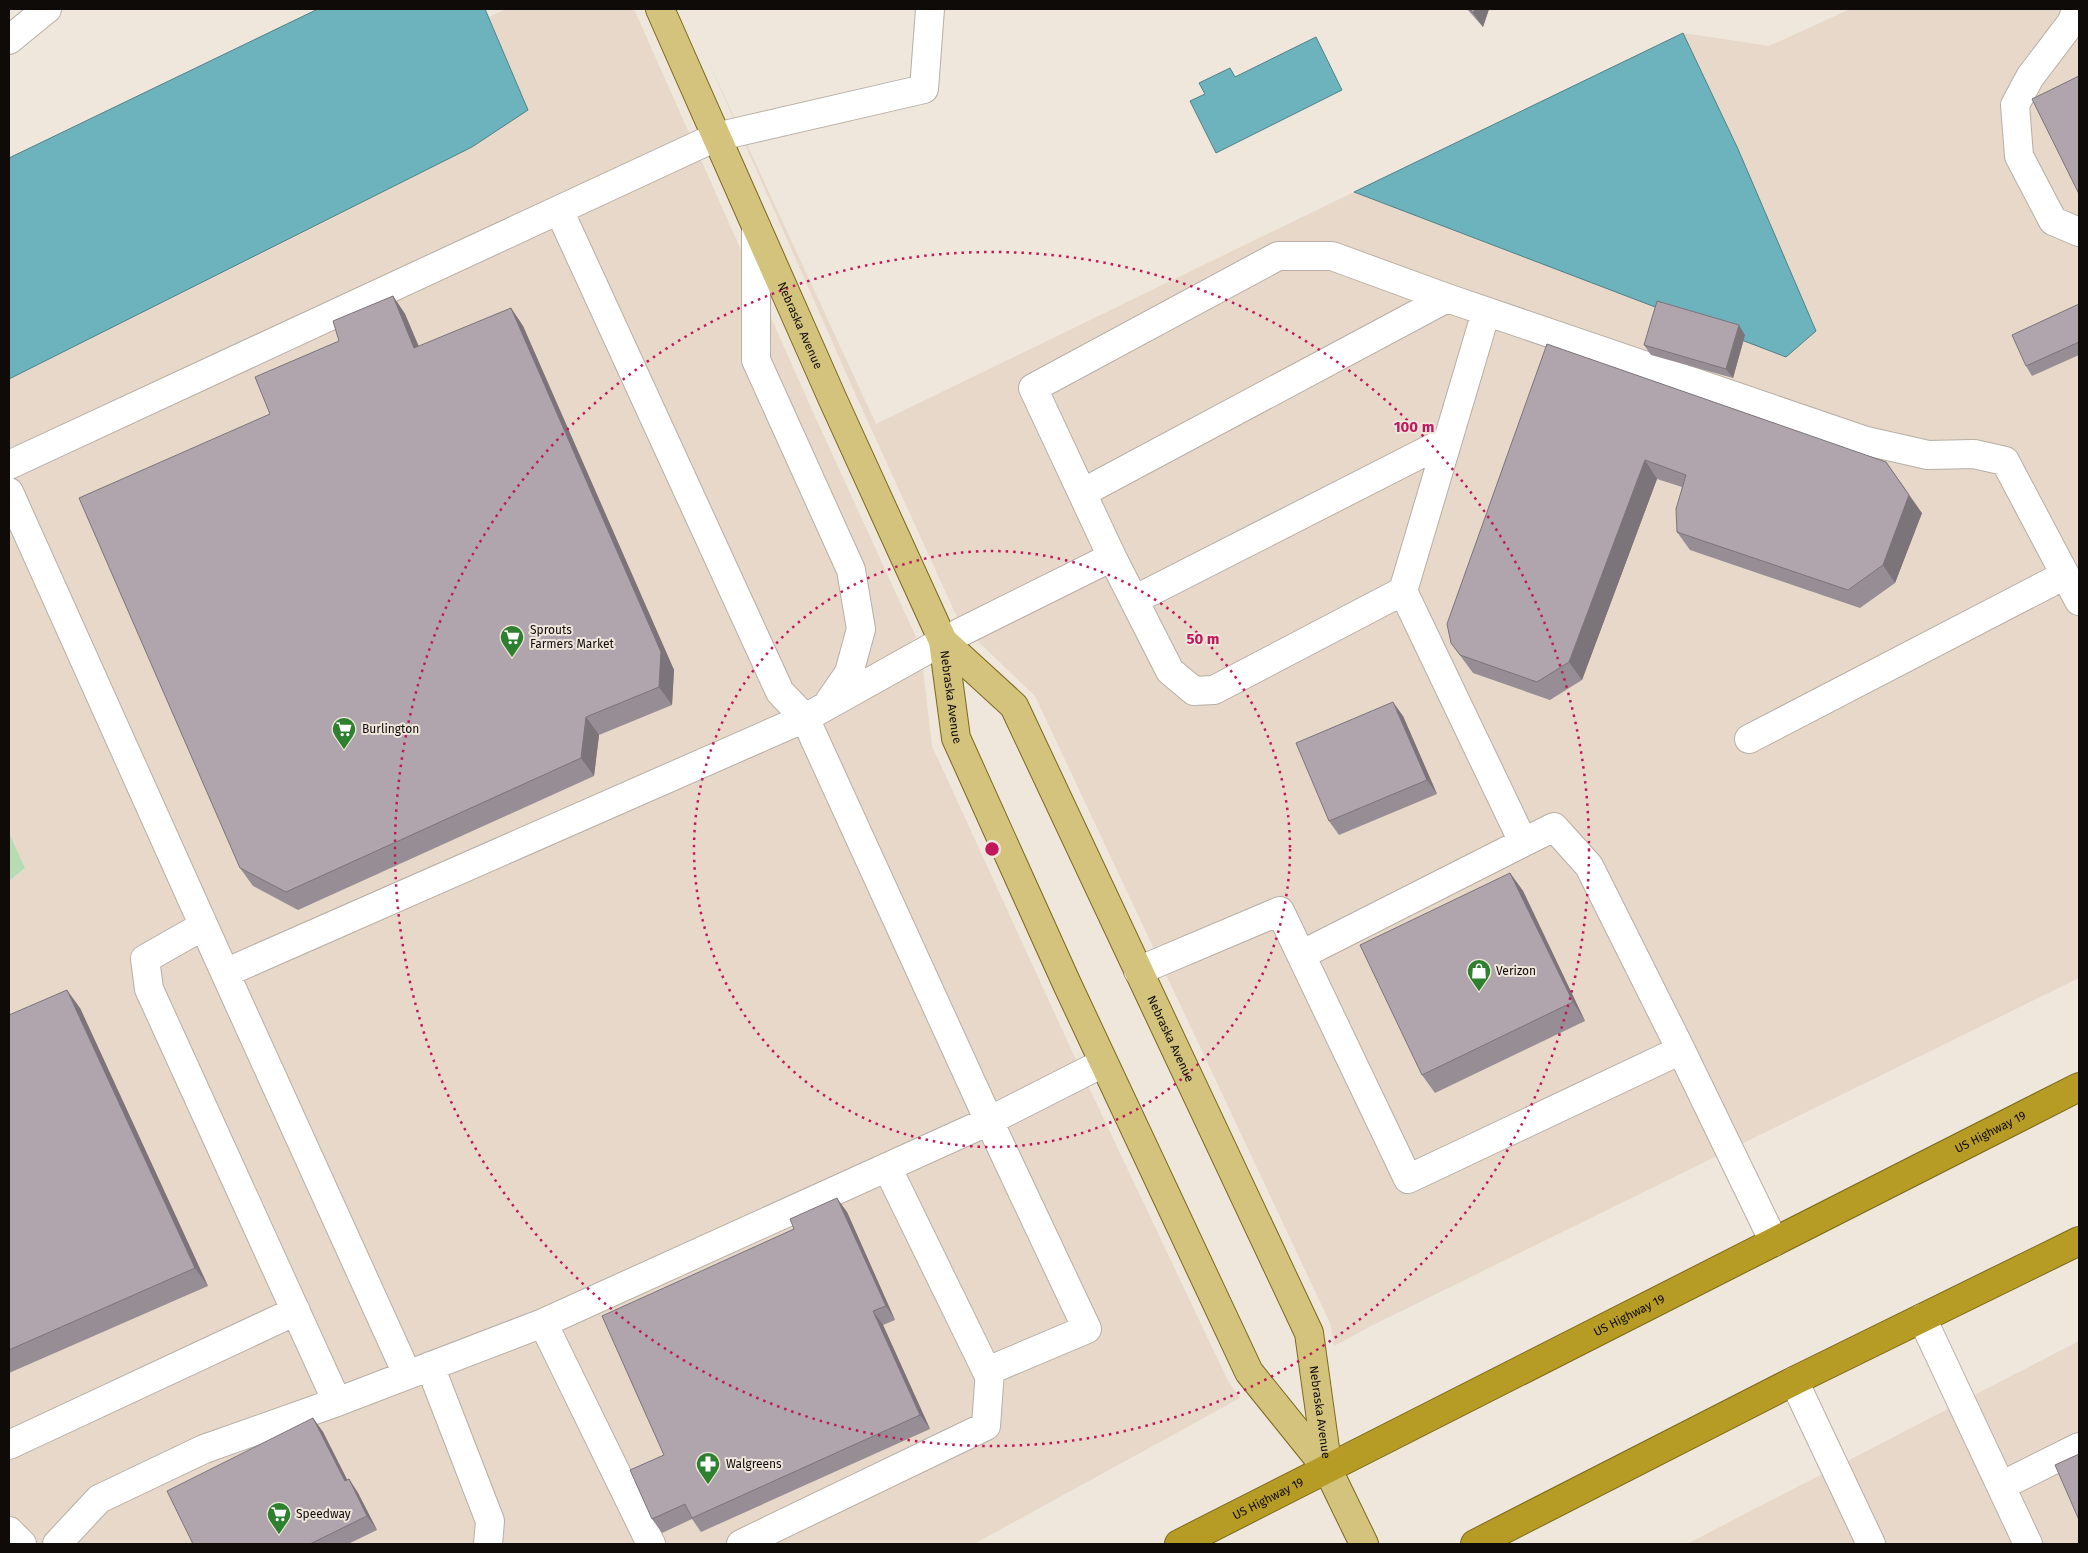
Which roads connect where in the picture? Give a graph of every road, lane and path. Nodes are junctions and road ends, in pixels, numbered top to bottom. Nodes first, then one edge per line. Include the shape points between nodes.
1 (47, 9) edge
2 (660, 9) edge
3 (930, 9) edge
4 (2077, 9) edge
5 (9, 40) edge
6 (716, 137) junction
7 (559, 210) junction
8 (756, 227) junction
9 (2079, 232) edge
10 (1447, 298) junction
11 (1486, 312) junction
12 (1448, 440) junction
13 (9, 465) edge
14 (9, 492) edge
15 (1082, 493) junction
16 (1112, 557) junction
17 (2065, 575) junction
18 (1403, 591) junction
19 (1134, 600) junction
20 (2079, 601) edge
21 (943, 641) junction
22 (816, 712) junction
23 (1749, 739) dead end
24 (1523, 842) junction
25 (204, 926) junction
26 (1301, 955) junction
27 (1138, 971) junction
28 (225, 973) junction
29 (1681, 1050) junction
30 (1104, 1064) junction
31 (2079, 1087) edge
32 (989, 1121) junction
33 (887, 1167) junction
34 (2079, 1241) edge
35 (1774, 1242) junction
36 (296, 1311) junction
37 (1922, 1318) junction
38 (542, 1323) junction
39 (419, 1370) junction
40 (989, 1376) junction
41 (1794, 1382) junction
42 (337, 1402) junction
43 (9, 1445) edge
44 (2079, 1446) edge
45 (1328, 1470) junction
46 (2001, 1486) junction
47 (9, 1531) edge
48 (1483, 1540) edge
49 (22, 1544) edge
50 (56, 1544) edge
51 (488, 1544) edge
52 (651, 1544) edge
53 (741, 1544) edge
54 (1179, 1544) edge
55 (1364, 1544) edge
56 (1871, 1544) edge
57 (2028, 1544) edge

1 - 5 lane
2 - 6 main road, Nebraska Avenue
3 - 6 lane via 924,89
4 - 9 lane via 2071,23 2030,77 2015,105 2019,156 2053,221
6 - 7 lane
6 - 8 main road, Nebraska Avenue
7 - 13 lane
7 - 22 lane via 780,692
8 - 21 main road, Nebraska Avenue
8 - 22 lane via 756,360 851,570 861,629 849,673
10 - 11 lane
10 - 15 lane
10 - 15 lane via 1332,256 1278,256 1033,388
11 - 12 lane
11 - 17 lane via 1866,441 1928,455 1974,454 2005,461
12 - 18 lane
12 - 19 lane
14 - 25 lane
15 - 16 lane
16 - 19 lane
16 - 21 lane
17 - 20 lane
17 - 23 lane
18 - 19 lane via 1214,690 1194,691 1170,671
18 - 24 lane
21 - 22 lane
21 - 27 main road, Nebraska Avenue via 1014,706
21 - 30 main road, Nebraska Avenue via 956,738
22 - 28 lane
22 - 32 lane
24 - 26 lane
24 - 29 lane via 1554,827 1588,866
25 - 28 lane
25 - 36 lane via 145,959 149,989
26 - 27 lane via 1280,911
26 - 29 lane via 1408,1179
27 - 45 main road, Nebraska Avenue via 1309,1333
28 - 39 lane
29 - 35 lane
30 - 32 lane
30 - 45 main road, Nebraska Avenue via 1249,1372
31 - 35 highway, US Highway 19
32 - 33 lane
32 - 40 lane via 1087,1330 990,1370
33 - 38 lane
33 - 40 lane
34 - 37 highway
35 - 45 highway, US Highway 19
36 - 42 lane
36 - 43 lane
37 - 41 highway
37 - 46 lane
38 - 39 lane
38 - 52 lane
39 - 42 lane
39 - 51 lane via 490,1521
40 - 53 lane via 986,1426
41 - 48 highway
41 - 56 lane
42 - 50 lane via 204,1449 99,1499
44 - 46 lane
45 - 54 highway, US Highway 19
45 - 55 main road, Nebraska Avenue
46 - 57 lane
47 - 49 lane

